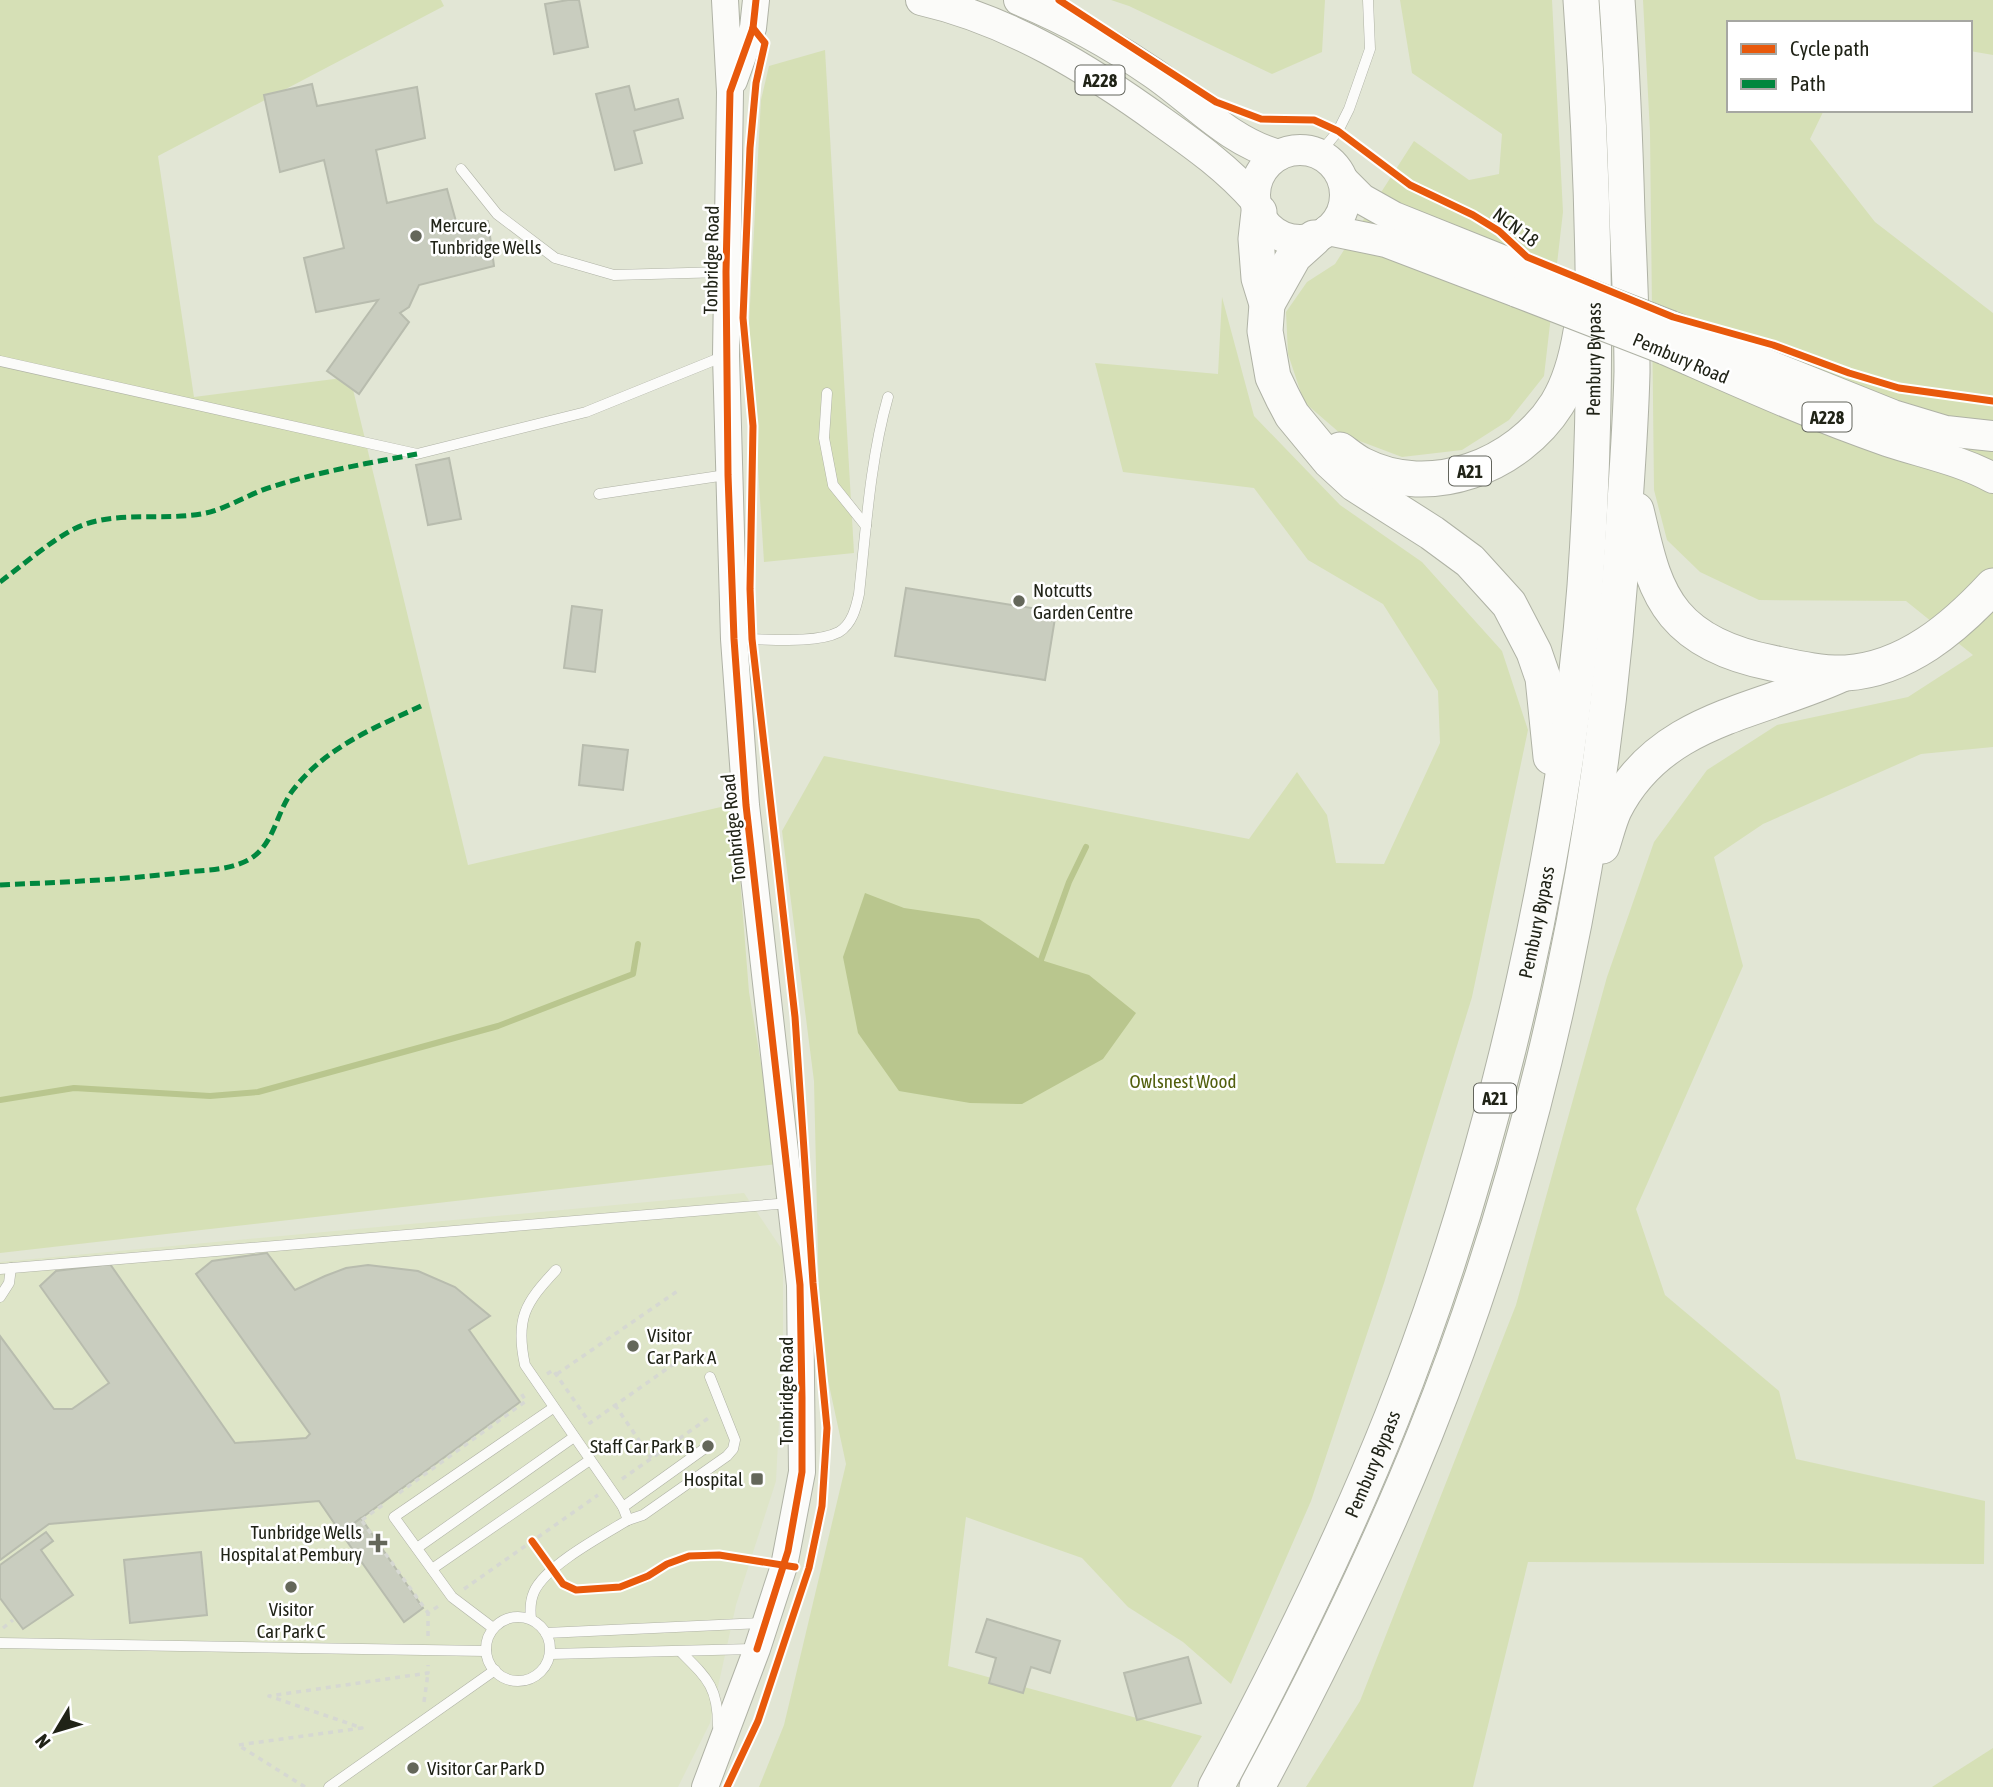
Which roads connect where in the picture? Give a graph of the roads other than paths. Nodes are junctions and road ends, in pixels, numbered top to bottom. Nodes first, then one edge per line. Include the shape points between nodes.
1 (725, 0) edge
2 (756, 0) edge
3 (921, 0) edge
4 (1019, 0) edge
5 (1368, 0) edge
6 (1581, 0) edge
7 (1617, 0) edge
8 (730, 92) junction
9 (1319, 154) junction
10 (1279, 155) junction
11 (461, 169) dead end
12 (1343, 180) junction
13 (1257, 206) junction
14 (1321, 234) junction
15 (1593, 265) junction
16 (726, 272) junction
17 (1520, 280) junction
18 (1267, 304) junction
19 (1667, 338) junction
20 (726, 356) junction
21 (0, 361) edge
22 (827, 393) dead end
23 (888, 397) dead end
24 (1312, 436) junction
25 (1993, 436) edge
26 (728, 475) junction
27 (1627, 475) junction
28 (1993, 478) edge
29 (599, 494) dead end
30 (866, 526) junction
31 (1991, 585) edge
32 (734, 639) junction
33 (1845, 673) junction
34 (1555, 823) junction
35 (1579, 898) junction
36 (791, 1203) junction
37 (5, 1268) edge
38 (556, 1270) dead end
39 (0, 1297) edge
40 (710, 1377) dead end
41 (553, 1408) junction
42 (574, 1437) junction
43 (708, 1446) dead end
44 (590, 1460) junction
45 (623, 1507) junction
46 (628, 1520) junction
47 (417, 1548) junction
48 (432, 1569) junction
49 (531, 1619) junction
50 (765, 1623) junction
51 (493, 1628) junction
52 (546, 1633) junction
53 (0, 1643) edge
54 (757, 1649) junction
55 (486, 1651) junction
56 (681, 1652) junction
57 (550, 1654) junction
58 (495, 1670) junction
59 (719, 1752) junction
60 (329, 1787) edge
61 (705, 1787) edge
62 (1216, 1787) edge
63 (1257, 1787) edge

1 - 8 street, Tonbridge Road
2 - 8 street, Tonbridge Road via 753,28
3 - 13 main road, A228 via 995,23 1045,47 1130,99 1235,177
4 - 10 main road, A228 via 1153,73 1239,139
5 - 9 lane via 1370,49 1338,131
6 - 15 highway, Pembury Bypass / A21
7 - 27 highway, Pembury Bypass / A21 via 1632,372
8 - 16 street, Tonbridge Road
9 - 10 main road via 1292,150
9 - 12 main road via 1334,164
10 - 13 main road via 1260,174
11 - 16 lane via 497,214 555,258 614,275
12 - 14 main road via 1343,208
12 - 17 main road, Pembury Road / A228 via 1362,199
13 - 14 main road via 1268,226 1282,235 1297,239
13 - 18 highway, A21 via 1259,278
14 - 17 main road, Pembury Road / A228 via 1386,242
14 - 18 highway, A21 via 1294,256
15 - 24 highway, A21 via 1578,350 1557,403 1530,434 1502,456 1459,475 1418,480 1363,466
15 - 34 highway, Pembury Bypass / A21 via 1585,587
16 - 20 street, Tonbridge Road
17 - 19 main road, Pembury Road / A228, bridge
18 - 24 highway, A21 via 1265,331 1272,377 1292,415
19 - 25 main road, Pembury Road / A228 via 1893,415 1946,430
19 - 28 main road, Pembury Road / A228 via 1777,398
20 - 21 lane via 586,412 417,454
20 - 26 street, Tonbridge Road
22 - 30 lane via 824,438 832,485
23 - 30 lane
24 - 34 highway, A21 via 1355,484 1470,561 1509,604 1543,678
26 - 29 lane
26 - 32 street, Tonbridge Road
27 - 33 highway, A21 via 1647,561 1674,613 1694,632 1755,660
27 - 35 highway, Pembury Bypass / A21 via 1609,698
30 - 32 lane via 855,611 839,631 809,639
31 - 33 highway, A21 via 1943,633 1921,648 1870,669
32 - 36 street, Tonbridge Road via 746,805
33 - 35 highway, A21 via 1703,725 1661,751 1622,796
34 - 62 highway, Pembury Bypass / A21 via 1508,1052 1440,1287 1336,1552
35 - 63 highway, Pembury Bypass / A21 via 1544,1060 1472,1305 1426,1432 1369,1566
36 - 37 lane
36 - 50 street, Tonbridge Road via 800,1284 802,1472 788,1551
37 - 39 lane via 9,1283
38 - 41 lane via 530,1297 522,1318 520,1345 524,1365
40 - 46 lane via 734,1440 733,1449 643,1515
41 - 42 lane
41 - 47 lane via 394,1517
42 - 44 lane
42 - 47 lane
43 - 45 lane
44 - 45 lane
44 - 48 lane
45 - 46 lane
46 - 49 lane via 554,1569 535,1590
47 - 48 lane
48 - 51 lane via 452,1597
49 - 51 lane via 511,1617
49 - 52 lane
50 - 52 lane
50 - 54 street, Tonbridge Road
51 - 55 lane
52 - 57 lane
53 - 55 lane
54 - 56 lane
54 - 59 street, Tonbridge Road
55 - 58 lane
56 - 57 lane
56 - 59 lane via 713,1689
57 - 58 lane via 545,1666 530,1678 511,1680
58 - 60 lane
59 - 61 street, Tonbridge Road

